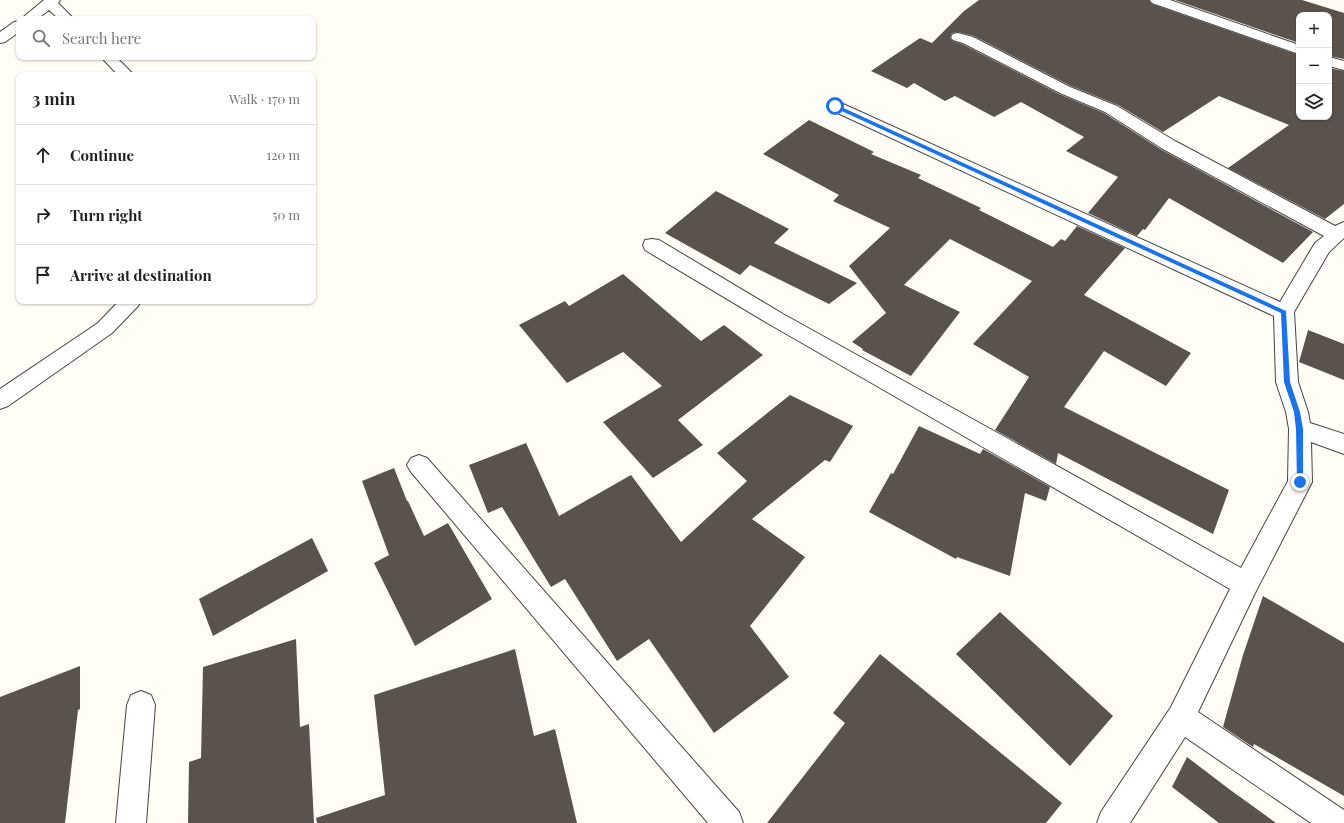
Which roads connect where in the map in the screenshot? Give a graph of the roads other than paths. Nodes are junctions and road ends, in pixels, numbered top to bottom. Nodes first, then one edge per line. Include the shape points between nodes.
1 (1157, 0) edge
2 (52, 2) edge
3 (32, 16) edge
4 (64, 16) edge
5 (16, 27) edge
6 (958, 37) dead end
7 (0, 39) edge
8 (1296, 49) edge
9 (111, 60) edge
10 (1332, 62) edge
11 (1344, 66) edge
12 (123, 72) edge
13 (835, 106) dead end
14 (1340, 232) edge
15 (652, 245) dead end
16 (128, 304) edge
17 (1284, 312) junction
18 (0, 400) edge
19 (1300, 429) junction
20 (1344, 444) edge
21 (419, 465) dead end
22 (1246, 584) junction
23 (141, 705) dead end
24 (1180, 717) junction
25 (131, 823) edge
26 (728, 823) edge
27 (1112, 823) edge
28 (1337, 823) edge

1 - 8 street
2 - 3 street
2 - 4 street
5 - 7 street
6 - 14 street via 1065,90 1111,109 1169,145
9 - 12 street
10 - 11 street
13 - 17 street
14 - 17 street via 1322,248
15 - 22 street via 776,319
16 - 18 street via 105,328
17 - 19 street via 1287,382
19 - 20 street
19 - 22 street via 1300,482
21 - 26 street
22 - 24 street
23 - 25 street
24 - 27 street
24 - 28 street

